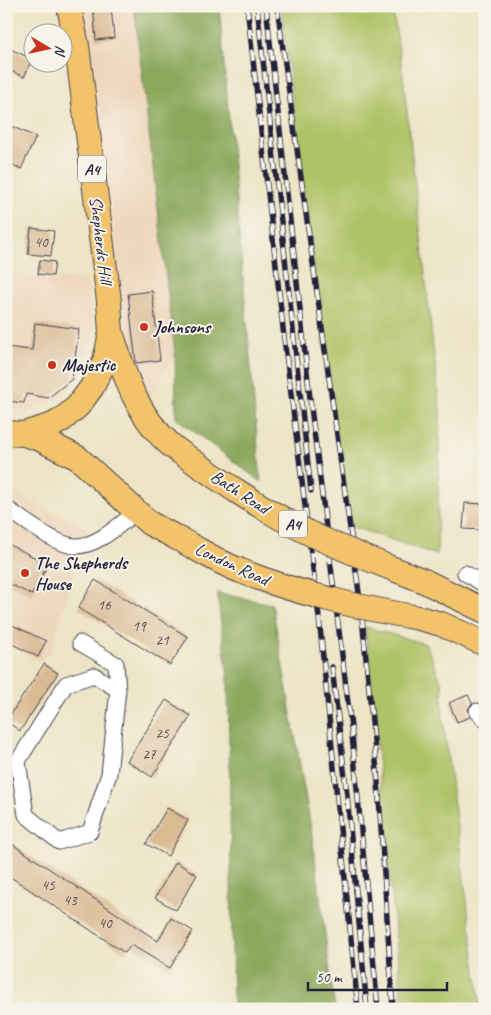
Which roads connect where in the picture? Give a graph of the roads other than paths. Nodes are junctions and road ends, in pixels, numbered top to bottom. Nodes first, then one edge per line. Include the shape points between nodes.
1 (69, 6) edge
2 (111, 333) junction
3 (15, 433) edge
4 (6, 508) edge
5 (136, 512) junction
6 (465, 573) dead end
7 (485, 585) edge
8 (485, 610) edge
9 (80, 643) dead end
10 (485, 644) edge
11 (118, 690) junction
12 (12, 758) edge

1 - 2 main road, Shepherds Hill / A4 via 110,301
2 - 3 main road, Shepherds Hill / A4 via 99,375 78,406 53,425
2 - 8 main road, Bath Road / A4, bridge via 139,408 161,438 173,447 303,530
3 - 5 main road, London Road / A4 via 54,445 78,458
4 - 5 street via 58,540 75,546 96,540
5 - 10 main road, London Road / A4, bridge via 162,531 240,571 343,604 441,624
6 - 7 street
9 - 11 street via 116,664
11 - 12 street via 94,675 66,684
11 - 12 street via 109,774 90,832 59,842 26,815

